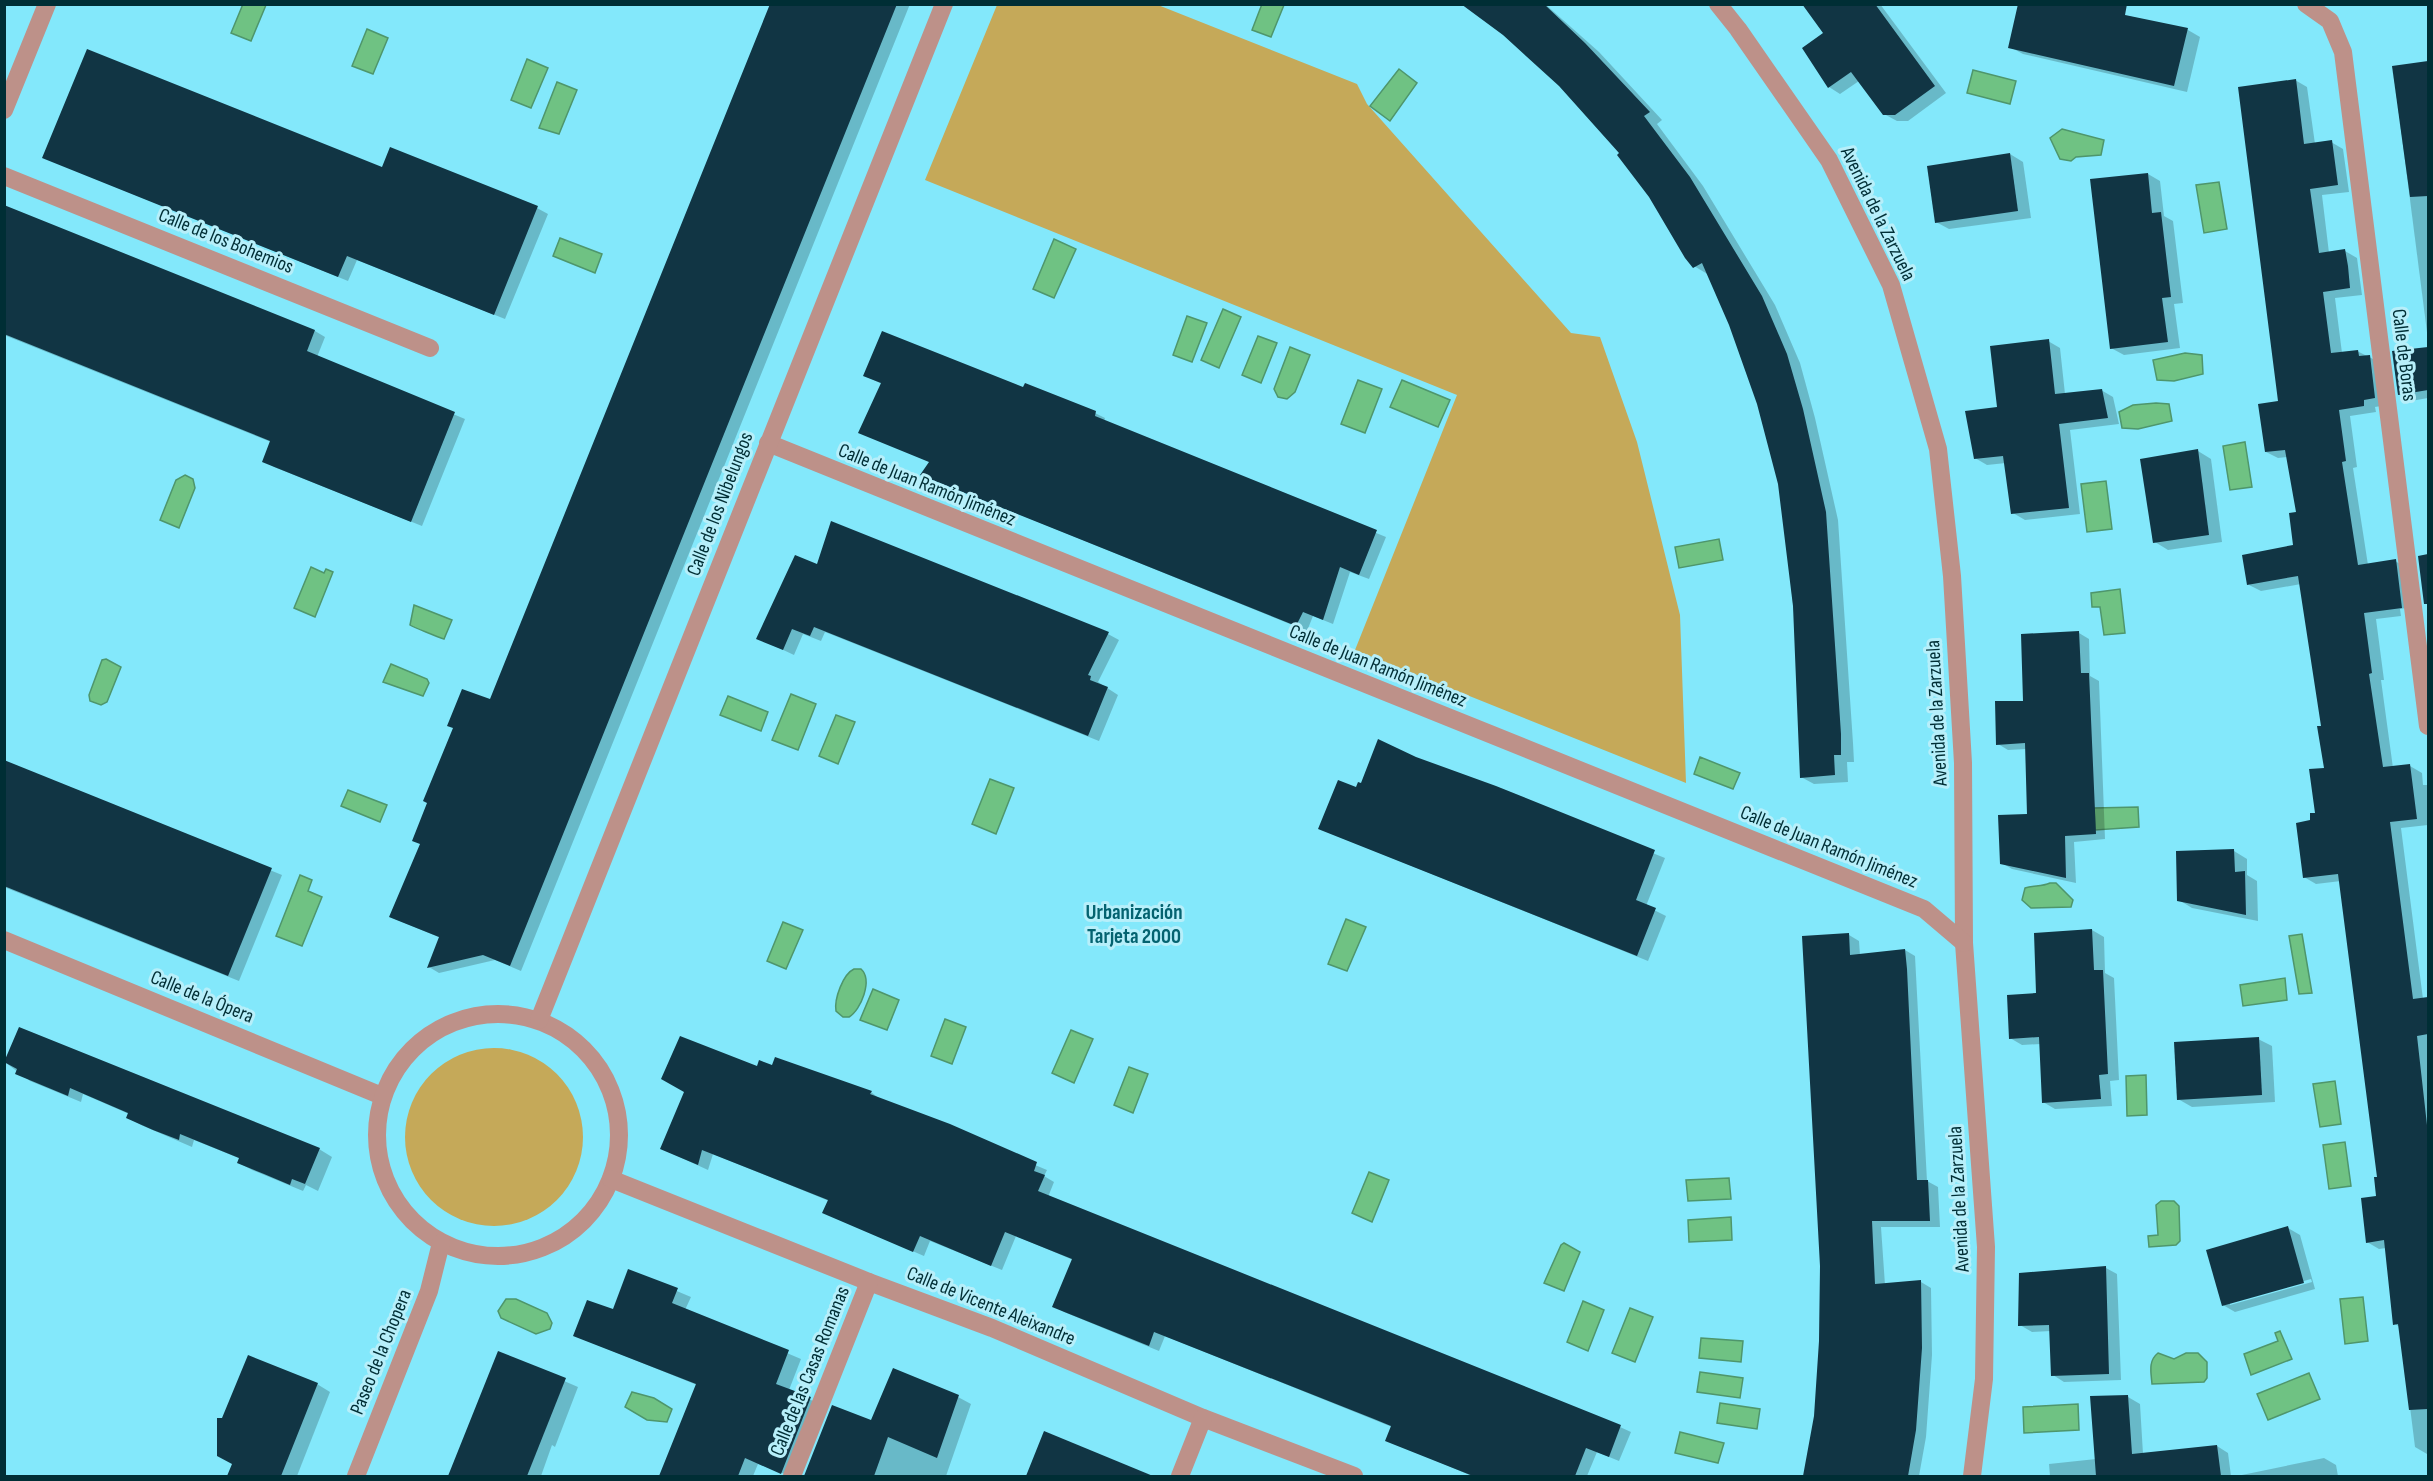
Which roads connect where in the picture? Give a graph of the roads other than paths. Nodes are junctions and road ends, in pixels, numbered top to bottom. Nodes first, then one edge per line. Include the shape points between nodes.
1 (47, 4) edge
2 (944, 4) edge
3 (1718, 4) edge
4 (2306, 4) edge
5 (4, 110) edge
6 (4, 176) edge
7 (430, 348) dead end
8 (768, 444) junction
9 (2428, 726) edge
10 (4, 940) edge
11 (1964, 943) junction
12 (539, 1020) junction
13 (382, 1096) junction
14 (611, 1179) junction
15 (441, 1242) junction
16 (869, 1282) junction
17 (1203, 1418) junction
18 (356, 1476) edge
19 (792, 1476) edge
20 (1180, 1476) edge
21 (1354, 1476) edge
22 (1972, 1476) edge

1 - 5 street
2 - 8 street, Calle de los Nibelungos
3 - 11 street, Avenida de la Zarzuela via 1828,160 1891,285 1938,449 1952,576 1962,752
4 - 9 street, Calle de Boras via 2330,21 2343,52
6 - 7 street, Calle de los Bohemios
8 - 11 street, Calle de Juan Ramón Jiménez via 1924,909
8 - 12 street, Calle de los Nibelungos
10 - 13 street, Calle de la Ópera
11 - 22 street, Avenida de la Zarzuela via 1986,1247 1984,1379
12 - 13 street via 491,1013 445,1025 407,1055
12 - 14 street via 567,1035 592,1057 609,1084 618,1115 619,1148
13 - 15 street via 376,1138 385,1180 407,1216
14 - 15 street via 590,1214 558,1240 520,1254 479,1255
14 - 16 street, Calle de Vicente Aleixandre
15 - 18 street, Paseo de la Chopera via 429,1292
16 - 17 street, Calle de Vicente Aleixandre via 992,1328
16 - 19 street, Calle de las Casas Romanas
17 - 20 street
17 - 21 street, Calle de Vicente Aleixandre

